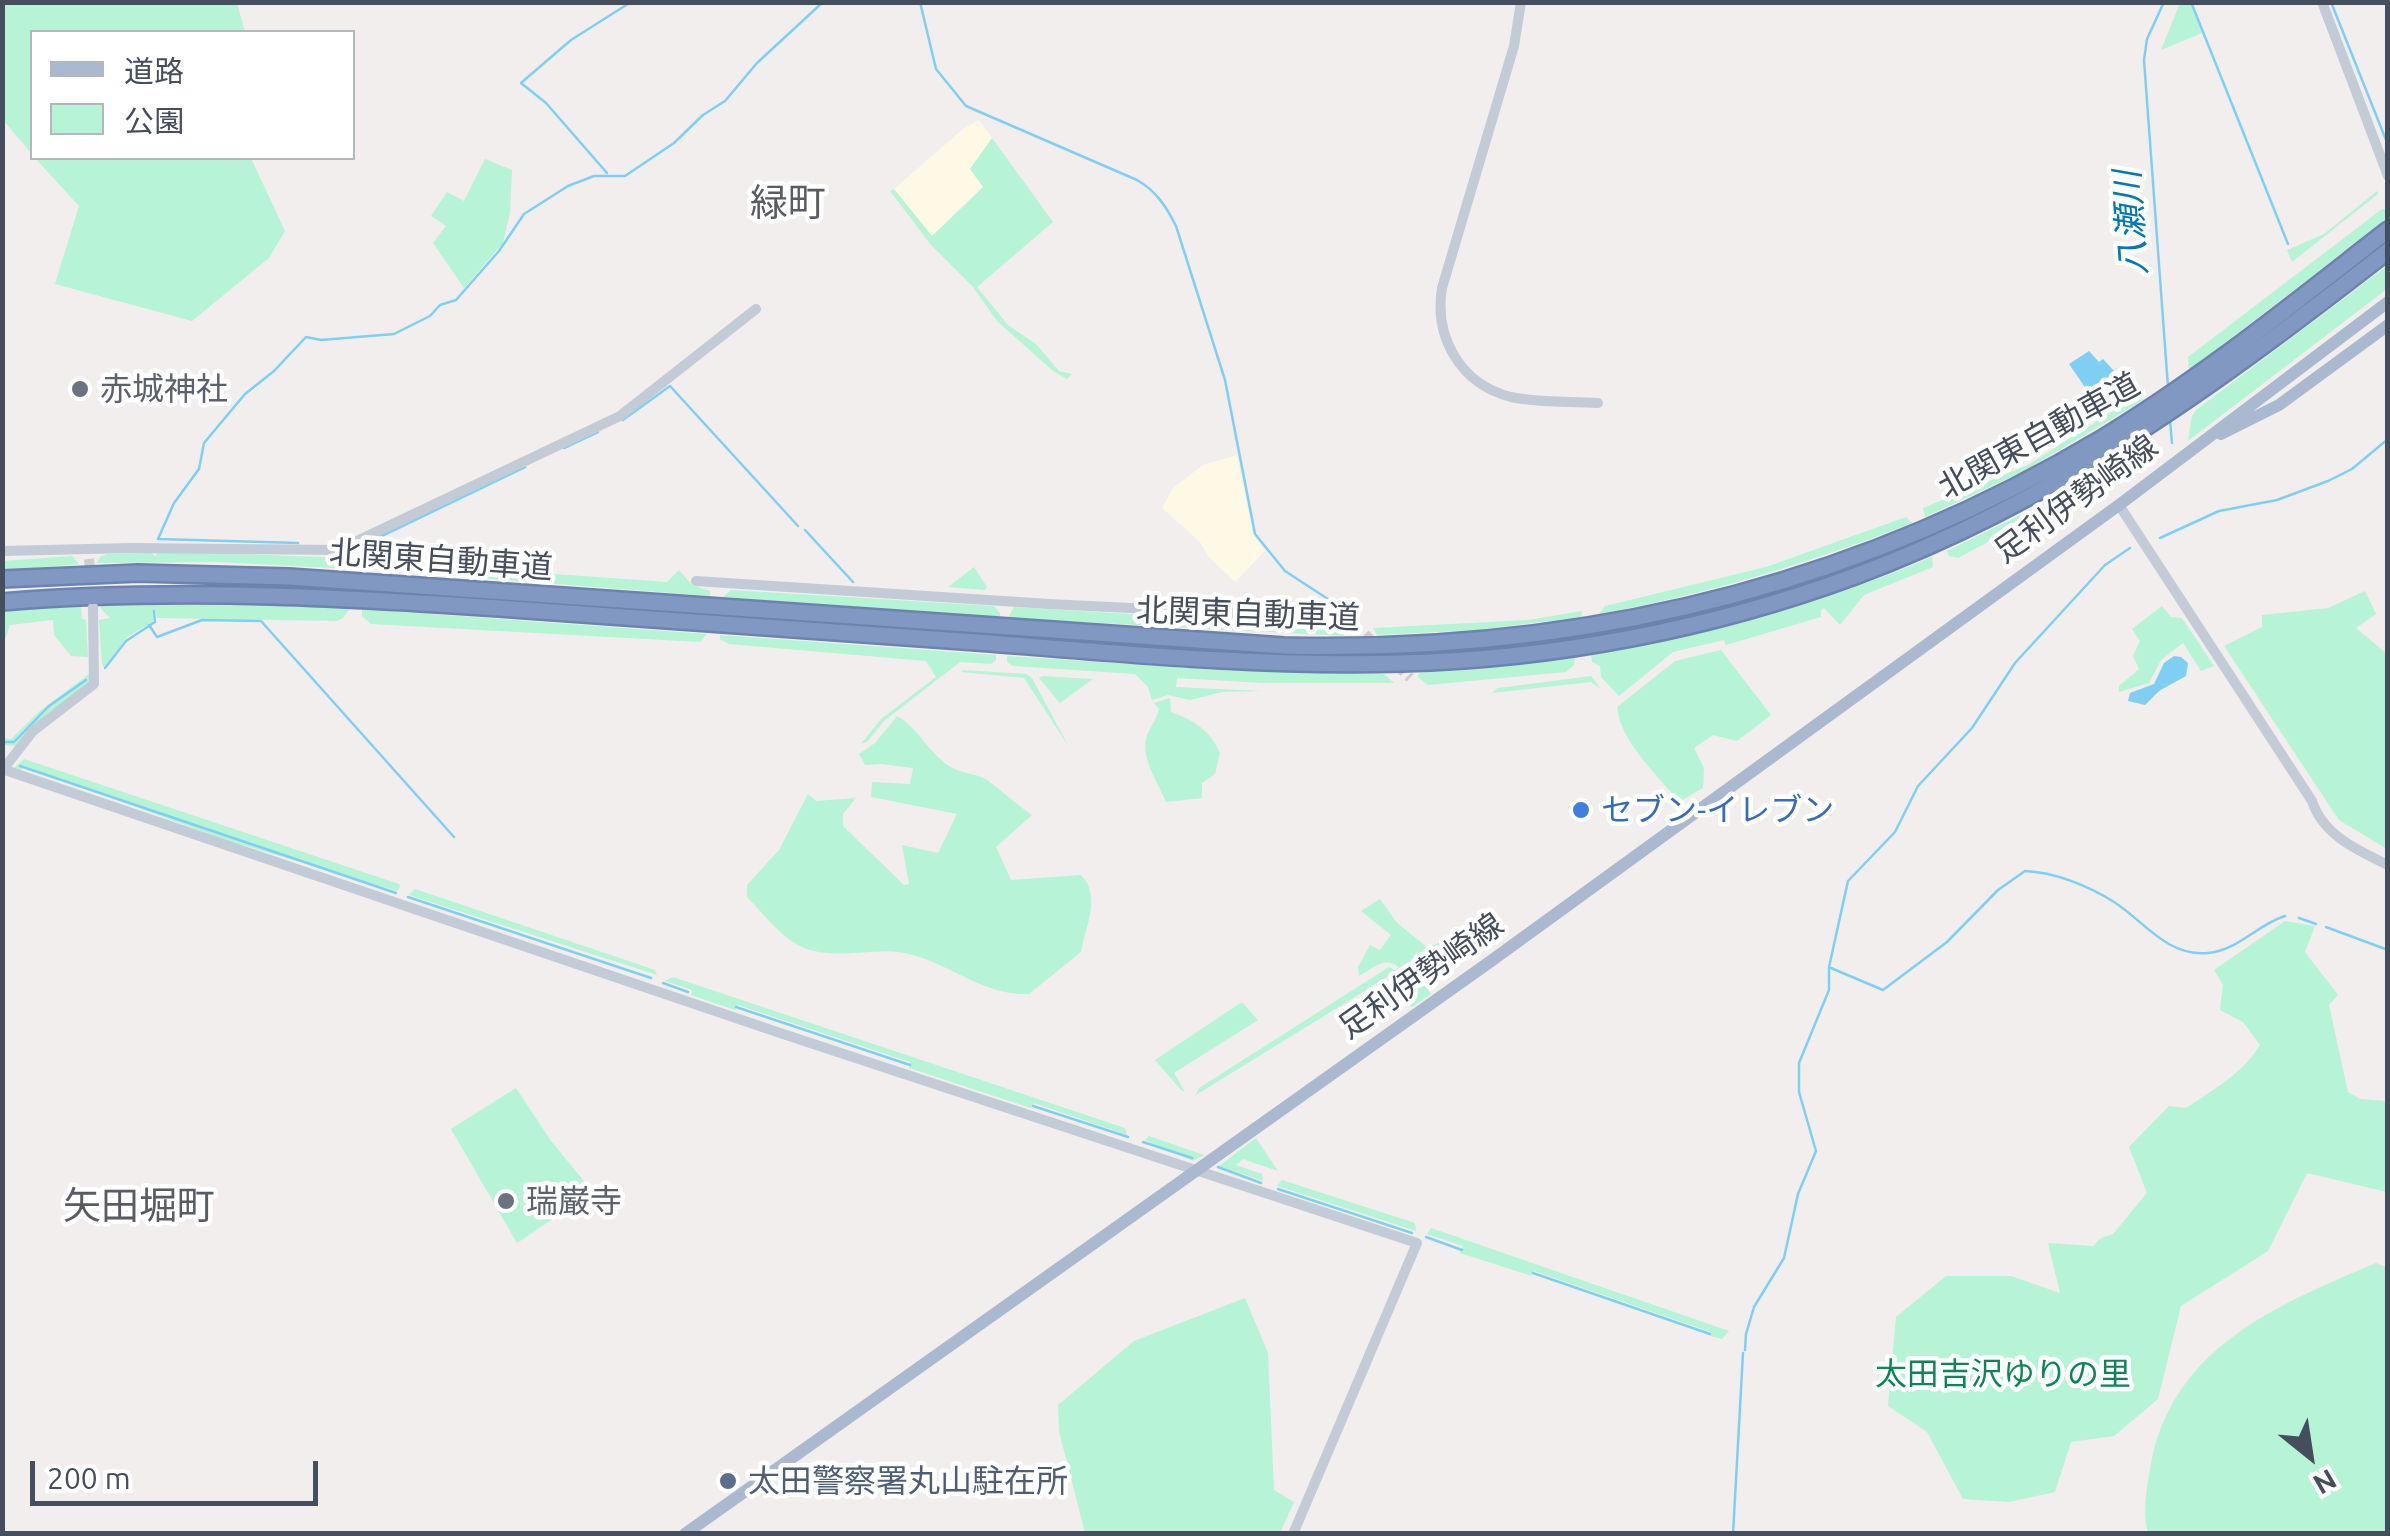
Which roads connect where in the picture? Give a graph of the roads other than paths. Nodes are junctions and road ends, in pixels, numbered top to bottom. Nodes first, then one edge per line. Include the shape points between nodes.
1 (1521, 2) edge
2 (2322, 2) edge
3 (2388, 176) edge
4 (2386, 231) edge
5 (2388, 251) edge
6 (2388, 302) edge
7 (756, 309) dead end
8 (2388, 325) edge
9 (1598, 402) dead end
10 (2184, 454) junction
11 (2118, 504) junction
12 (2, 551) edge
13 (2, 579) edge
14 (696, 581) dead end
15 (2, 602) edge
16 (93, 607) tunnel mouth
17 (1353, 618) dead end
18 (3, 770) edge
19 (2388, 865) edge
20 (1195, 1169) junction
21 (685, 1534) edge
22 (1293, 1534) edge

1 - 9 street via 1442,288 1441,326 1459,364 1484,386 1518,398
2 - 3 street
4 - 13 highway, 北関東自動車道 via 2143,412 1975,507 1788,581 1608,625 1439,645 1332,648 234,574
5 - 15 highway, 北関東自動車道 via 2196,397 1983,522 1746,611 1552,651 1317,664 351,598 139,595
6 - 10 main road, 足利伊勢崎線
7 - 12 street via 620,416 338,550
8 - 10 main road, 足利伊勢崎線 via 2279,405
10 - 11 main road, 足利伊勢崎線
11 - 19 street via 2317,817 2349,845
11 - 20 main road, 足利伊勢崎線
14 - 17 street
16 - 18 street via 94,684 34,731
18 - 20 street
20 - 21 main road, 足利伊勢崎線
20 - 22 street via 1416,1244

